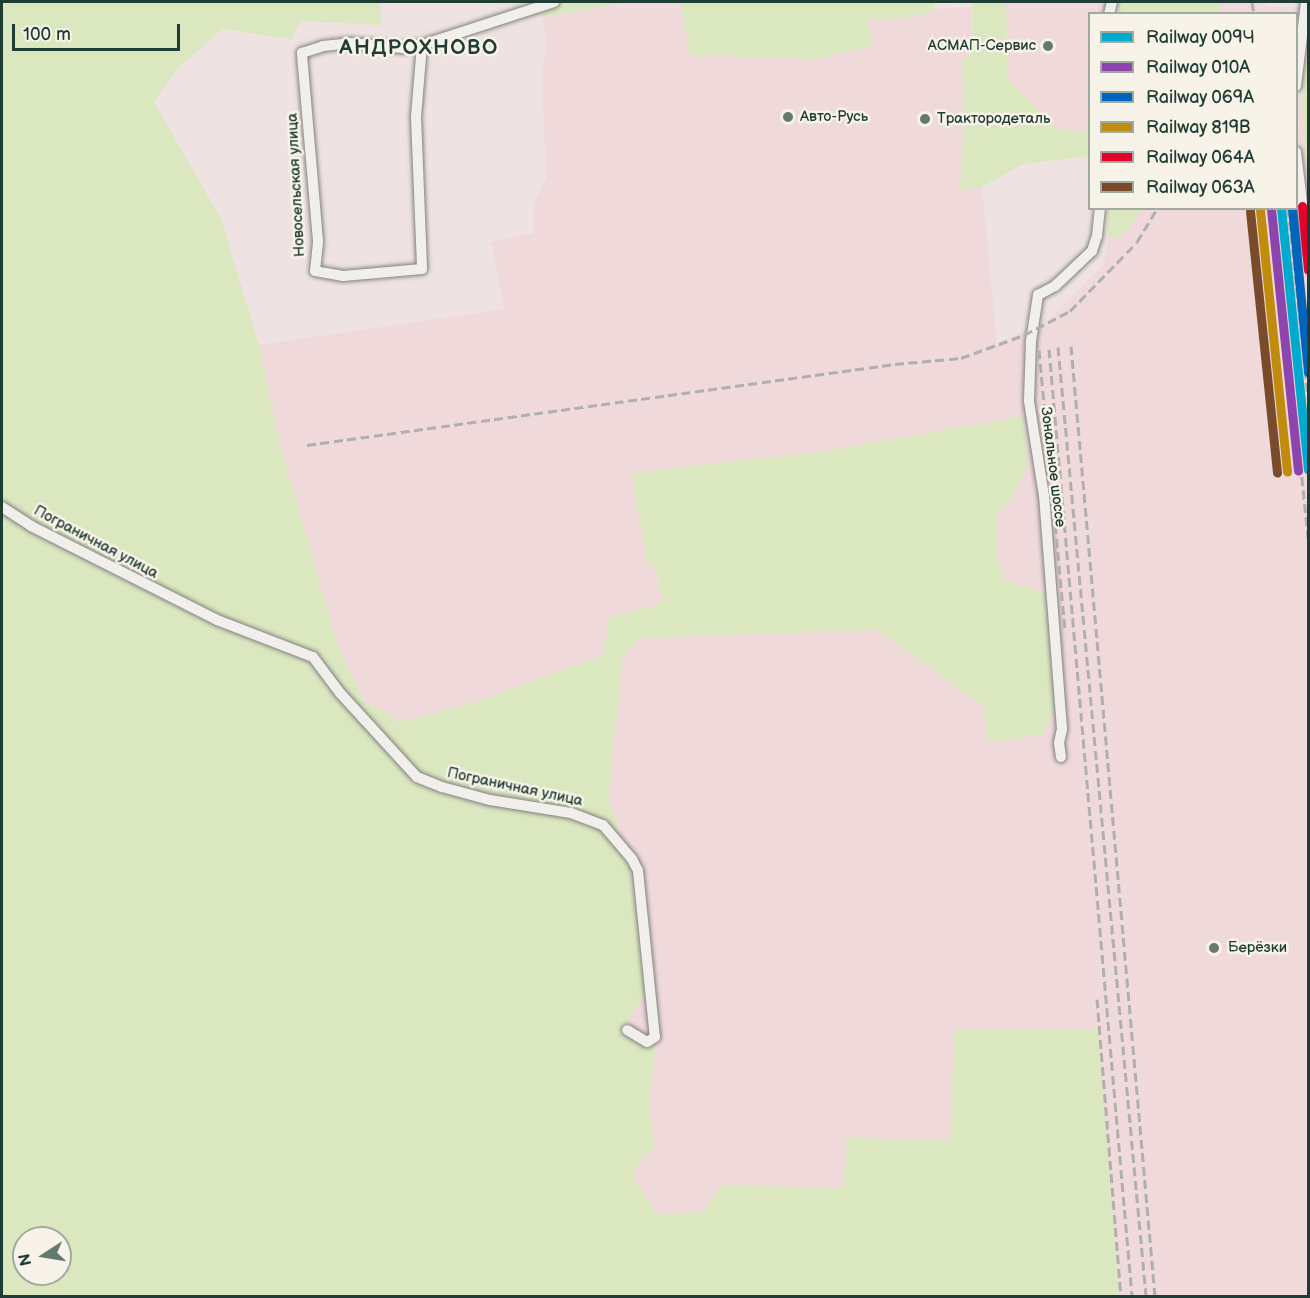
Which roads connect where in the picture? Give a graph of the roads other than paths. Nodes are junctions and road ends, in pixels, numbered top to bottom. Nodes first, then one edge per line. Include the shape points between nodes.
1 (554, 2) edge
2 (1306, 2) edge
3 (422, 45) junction
4 (1298, 70) edge
5 (1298, 169) edge
6 (1100, 210) edge
7 (1308, 252) edge
8 (2, 507) edge
9 (1061, 757) dead end
10 (627, 1030) dead end

1 - 3 street
2 - 4 street
3 - 3 street, Новосельская улица via 403,48 350,43 302,53 318,241 315,271 344,276 422,268 416,117
5 - 7 street
6 - 9 street, Зональное шоссе via 1092,251 1055,286 1038,295 1031,340 1029,400 1044,496
8 - 10 street, Пограничная улица via 31,526 217,620 313,657 340,693 417,777 490,800 571,813 603,825 638,871 655,1036 647,1042

